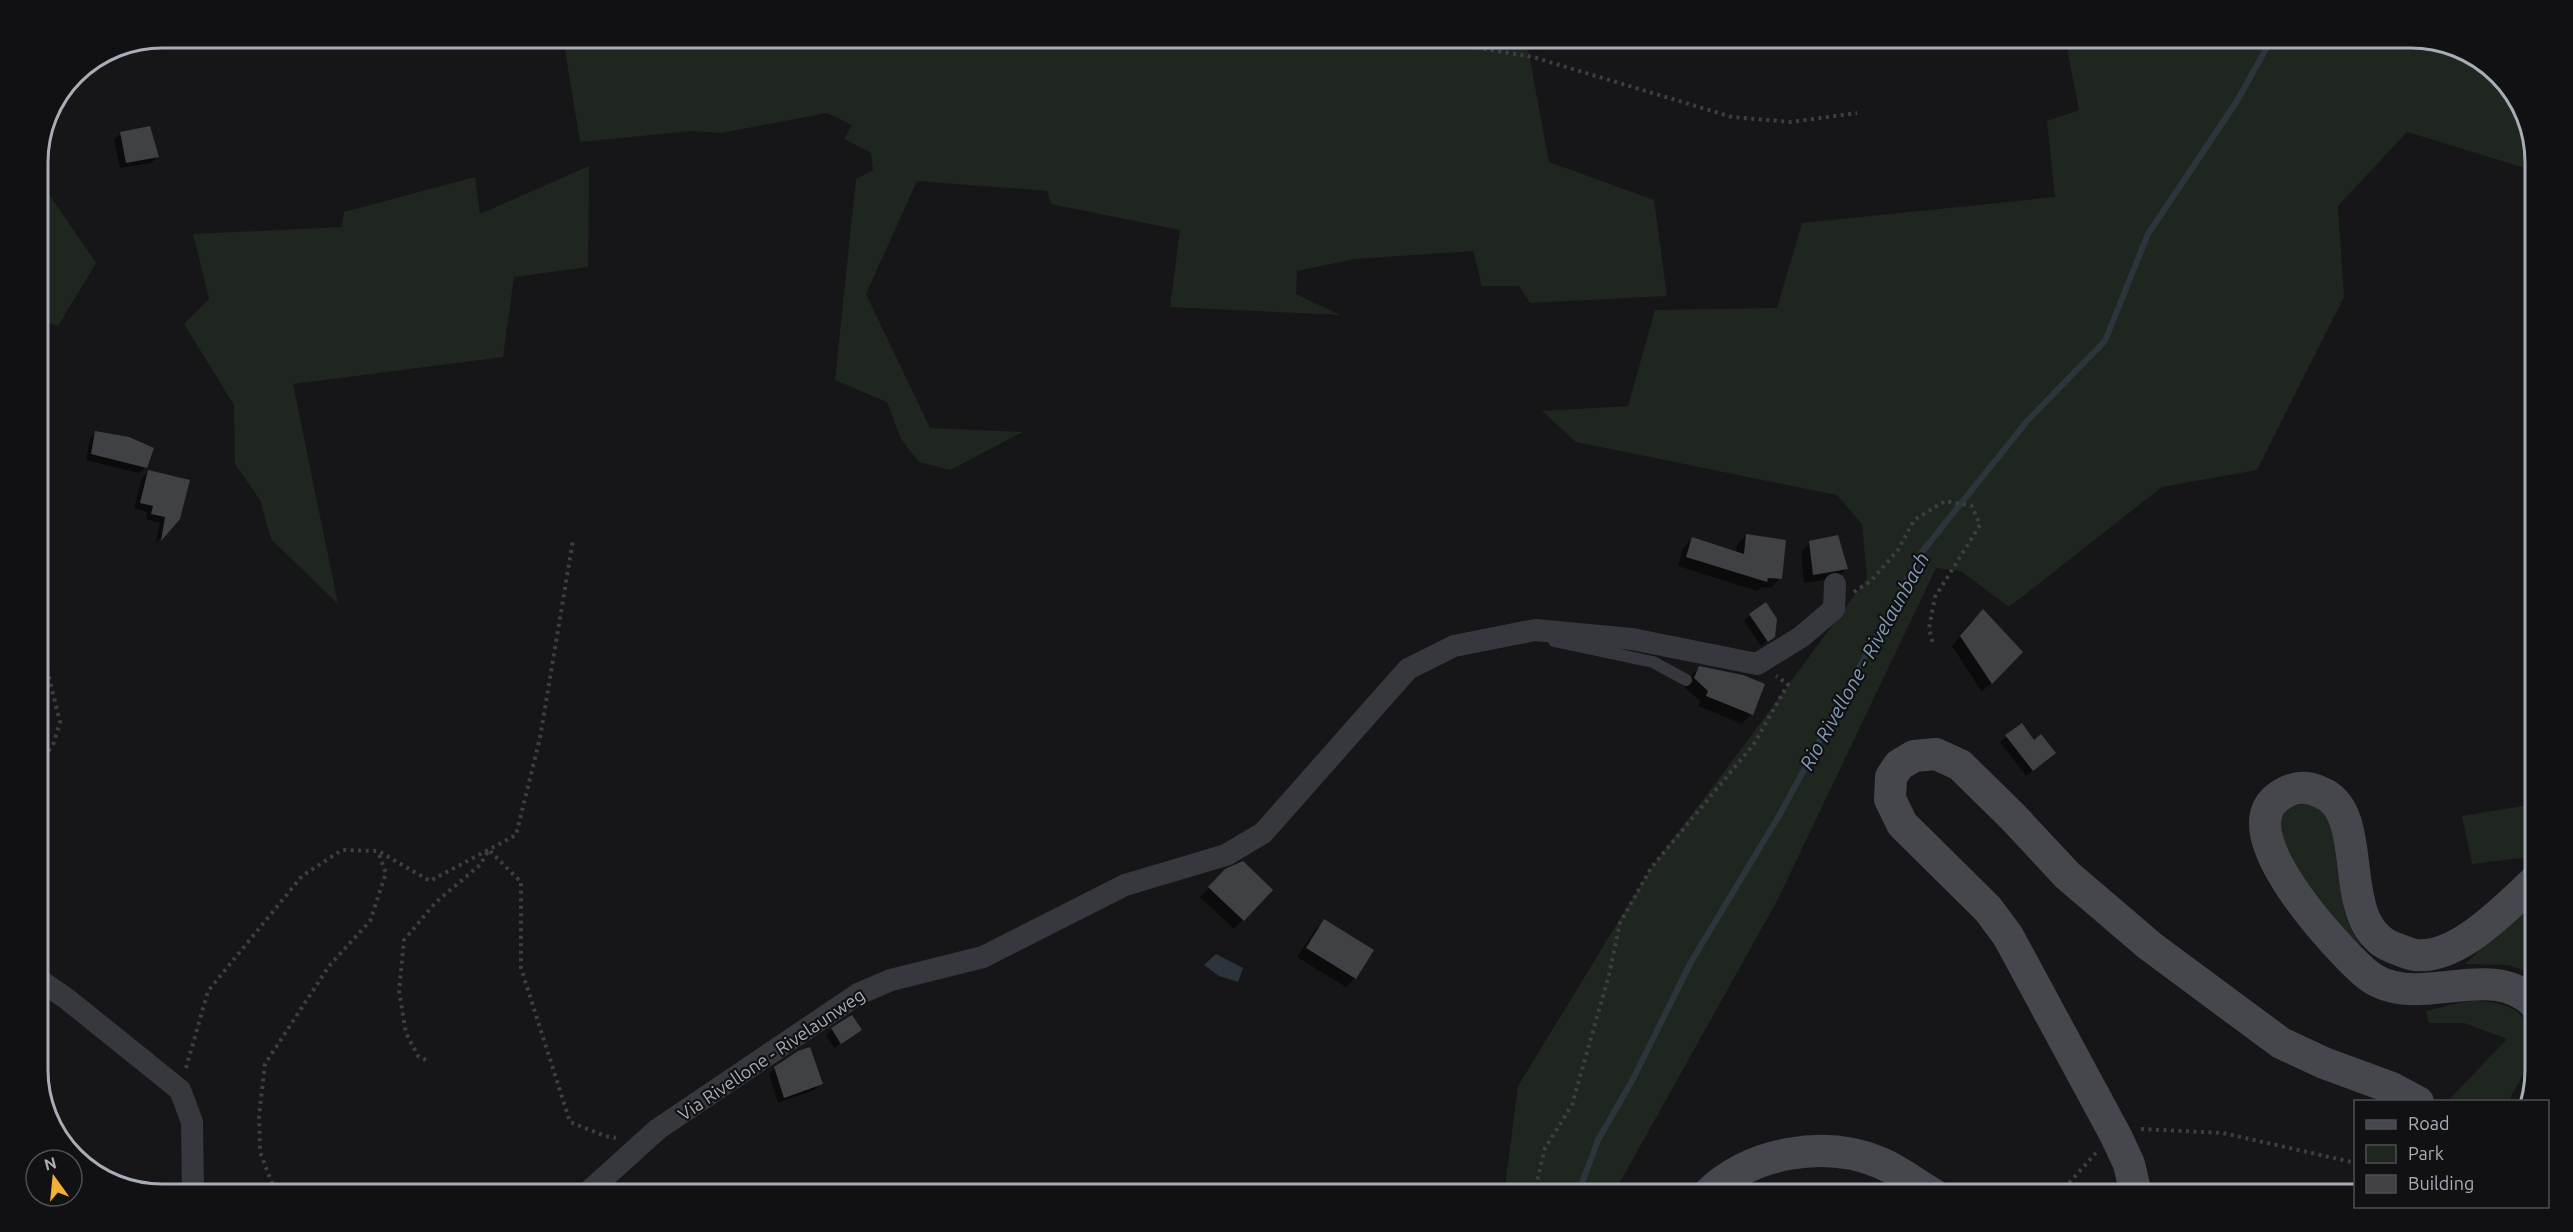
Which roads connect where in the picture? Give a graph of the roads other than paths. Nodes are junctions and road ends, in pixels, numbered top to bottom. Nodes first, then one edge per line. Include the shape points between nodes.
1 (1835, 584) dead end
2 (1535, 630) junction
3 (1686, 680) dead end
4 (2525, 890) edge
5 (48, 986) edge
6 (2525, 995) edge
7 (2416, 1100) edge
8 (193, 1184) edge
9 (597, 1184) edge
10 (1722, 1184) edge
11 (1916, 1184) edge
12 (2133, 1184) edge

1 - 2 street, Via Rivellone - Rivelaunweg via 1834,609 1801,637 1757,664 1632,639
2 - 3 lane via 1556,642 1653,662
2 - 9 street, Via Rivellone - Rivelaunweg via 1454,646 1408,669 1263,833 1226,855 1125,885 983,957 891,980 858,994 658,1129
4 - 6 main road via 2466,939 2440,952 2415,955 2389,947 2371,932 2360,905 2346,823 2338,805 2323,792 2306,787 2289,789 2274,800 2265,816 2265,836 2303,903 2343,953 2371,979 2393,989 2422,991 2487,984
5 - 8 street via 180,1090 192,1122
7 - 12 main road via 2281,1043 2150,946 2067,875 1960,765 1936,754 1914,756 1899,765 1891,777 1890,799 1902,824 1988,909 2008,936 2116,1136
10 - 11 main road via 1746,1167 1779,1156 1814,1151 1848,1153 1881,1164

